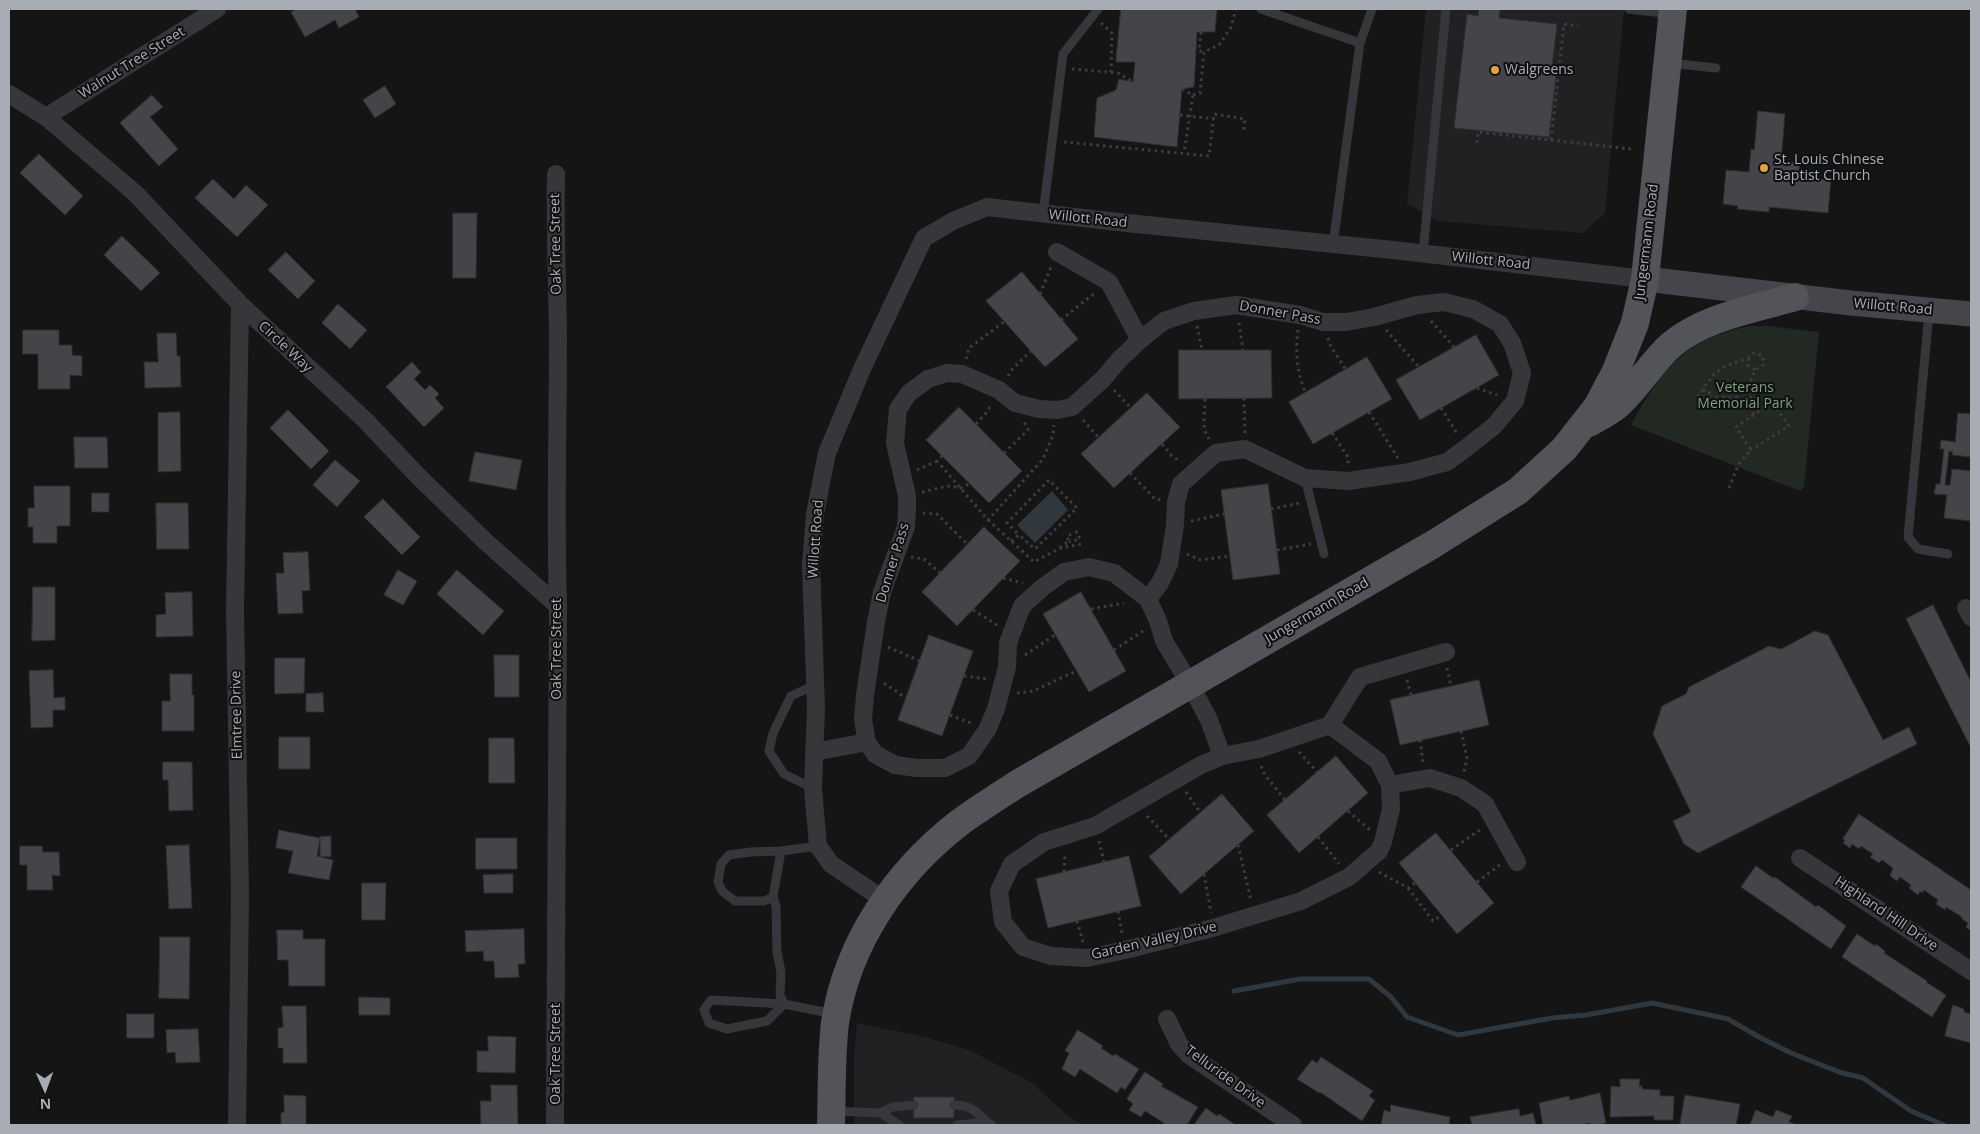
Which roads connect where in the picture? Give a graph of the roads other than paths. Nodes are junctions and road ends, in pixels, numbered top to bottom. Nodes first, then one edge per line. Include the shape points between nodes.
1 (217, 9) edge
2 (1261, 9) edge
3 (1372, 9) edge
4 (1446, 9) edge
5 (1629, 9) edge
6 (1672, 11) edge
7 (1095, 12) edge
8 (1360, 43) junction
9 (1667, 63) junction
10 (1716, 68) dead end
11 (9, 94) edge
12 (46, 116) junction
13 (556, 174) dead end
14 (1043, 214) junction
15 (1332, 245) junction
16 (1056, 252) road end
17 (1423, 253) junction
18 (1645, 279) junction
19 (1795, 297) junction
20 (240, 304) junction
21 (1929, 310) junction
22 (1971, 314) edge
23 (1140, 340) junction
24 (1579, 429) junction
25 (1305, 478) junction
26 (1324, 554) dead end
27 (1948, 554) dead end
28 (1148, 599) junction
29 (558, 606) junction
30 (1446, 652) dead end
31 (1190, 684) junction
32 (815, 685) junction
33 (1330, 725) junction
34 (867, 742) junction
35 (814, 752) junction
36 (1222, 756) junction
37 (1390, 784) junction
38 (813, 788) junction
39 (818, 846) junction
40 (781, 852) junction
41 (1800, 858) dead end
42 (1515, 859) road end
43 (773, 897) junction
44 (884, 900) junction
45 (1971, 971) edge
46 (784, 1004) junction
47 (837, 1014) junction
48 (1167, 1020) dead end
49 (914, 1105) dead end
50 (954, 1106) dead end
51 (881, 1113) junction
52 (831, 1118) edge
53 (896, 1124) edge
54 (990, 1124) edge
55 (237, 1125) edge
56 (555, 1125) edge
57 (957, 1125) edge
58 (1293, 1125) edge

1 - 12 street, Walnut Tree Street
2 - 8 lane
3 - 8 lane
4 - 17 lane
5 - 6 lane
6 - 9 main road, Jungermann Road
7 - 14 lane via 1063,54
8 - 15 lane
9 - 10 lane
9 - 18 main road, Jungermann Road
11 - 12 street, Circle Way
12 - 20 street, Circle Way via 135,194
13 - 29 street, Oak Tree Street via 555,530
14 - 15 street, Willott Road
14 - 32 street, Willott Road via 987,207 924,238 862,369 828,453 815,514 811,565
15 - 17 street, Willott Road
16 - 23 street via 1109,282
17 - 18 street, Willott Road
18 - 19 main road, Willott Road
18 - 24 main road, Jungermann Road via 1635,323 1616,371 1597,407
19 - 21 main road, Willott Road
19 - 24 main road via 1722,319 1686,334 1662,355 1620,404
20 - 29 street, Circle Way via 365,420 480,536
20 - 55 street, Elmtree Drive via 235,611 240,895
21 - 22 main road, Willott Road
21 - 27 lane via 1908,537 1918,549
23 - 25 street, Donner Pass via 1164,320 1236,304 1323,322 1346,322 1444,302 1473,308 1500,324 1512,343 1522,373 1515,401 1494,426 1448,462 1348,482
23 - 34 street, Donner Pass via 1103,380 1064,409 1039,409 1016,403 999,390 962,374 947,373 928,379 909,393 898,409 895,443 907,504 906,527 882,592 873,640 863,720
24 - 31 main road, Jungermann Road via 1564,449 1518,491 1432,545
25 - 26 lane
25 - 28 street, Donner Pass via 1245,449 1216,453 1181,484 1169,564
28 - 31 street via 1164,642
28 - 34 street via 1114,572 1089,567 1064,572 1022,606 1008,643 1003,681 987,730 969,756 945,768 895,765 875,754
29 - 56 street, Oak Tree Street
30 - 33 street via 1360,676
31 - 36 street via 1209,720
31 - 44 main road, Jungermann Road via 1019,783 958,824 911,866
32 - 35 street, Willott Road
32 - 38 lane via 791,696 772,732 769,751 784,774
33 - 36 street, Garden Valley Drive via 1287,740
33 - 37 street, Garden Valley Drive via 1378,761
34 - 35 street
35 - 38 street, Willott Road
36 - 37 street, Garden Valley Drive via 1176,778 1095,826 1044,842 1012,864 999,890 1003,922 1022,946 1051,956 1087,958 1213,928 1301,901 1349,877 1379,851 1391,809
37 - 42 street via 1430,778 1461,788 1485,804
38 - 39 street, Willott Road
39 - 40 lane
39 - 44 street via 831,864
40 - 43 lane
40 - 43 lane via 729,855 721,864 718,882 735,901 764,901
41 - 45 street, Highland Hill Drive
43 - 46 lane via 781,972 780,996
44 - 47 main road, Jungermann Road via 846,979
46 - 46 lane via 767,1021 727,1029 710,1023 704,1010 711,1000
46 - 47 lane
47 - 52 main road, Jungermann Road via 832,1056
48 - 58 street, Telluride Drive via 1188,1055
49 - 51 lane via 892,1107
50 - 54 lane via 974,1109
51 - 52 lane
51 - 53 lane
54 - 57 lane

